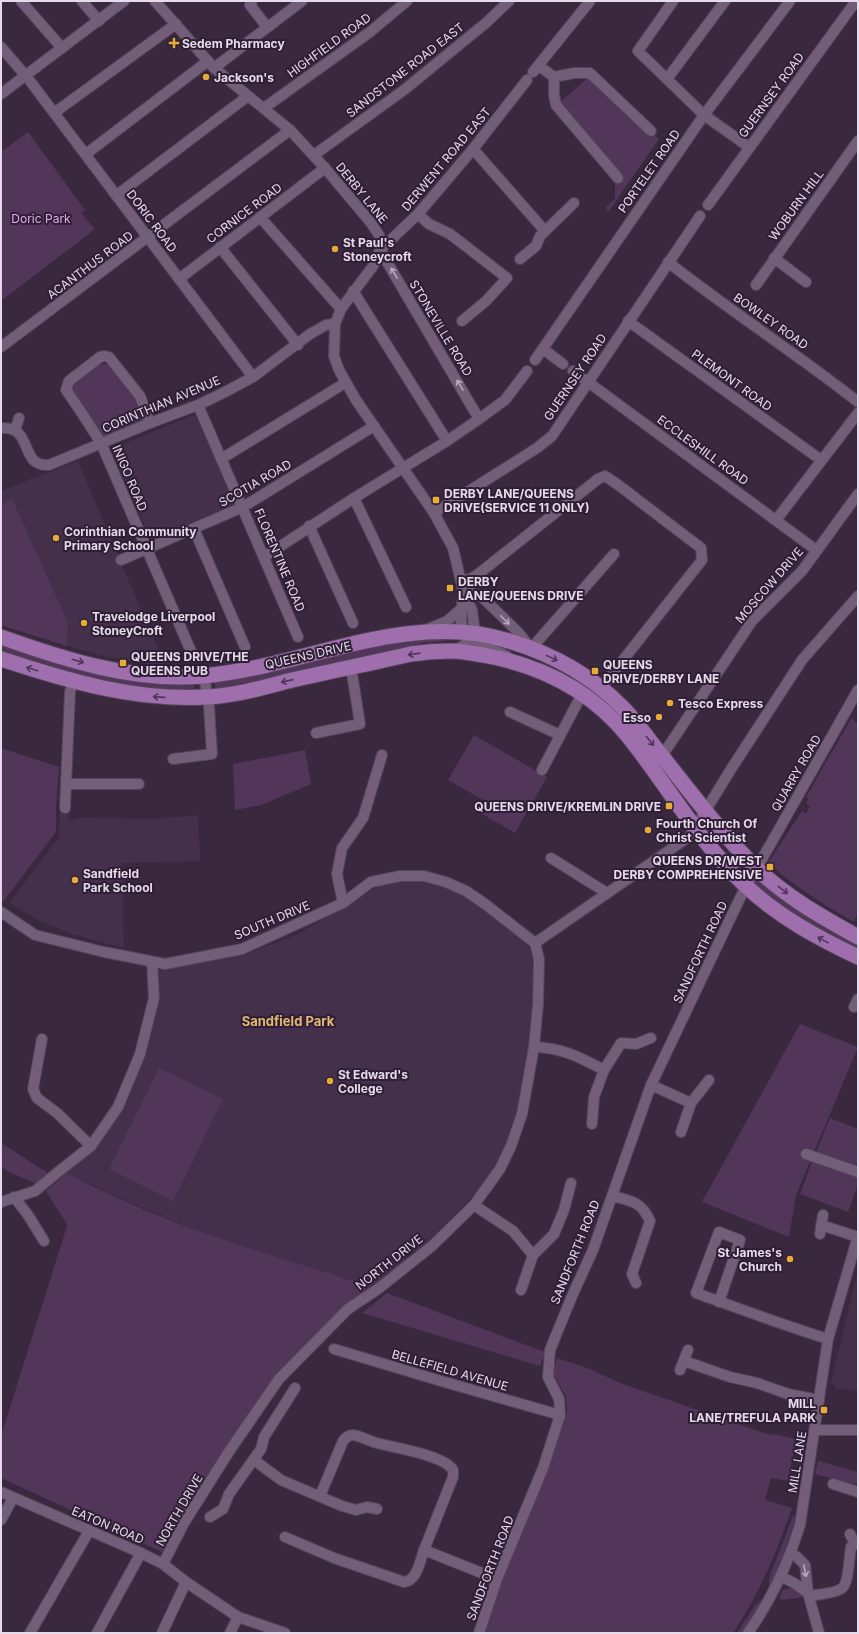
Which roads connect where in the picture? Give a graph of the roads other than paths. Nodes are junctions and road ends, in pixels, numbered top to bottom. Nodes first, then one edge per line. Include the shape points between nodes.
1 (21, 1) edge
2 (82, 1) edge
3 (124, 1) edge
4 (155, 1) edge
5 (252, 1) edge
6 (302, 1) edge
7 (407, 1) edge
8 (509, 1) edge
9 (590, 1) edge
10 (673, 1) edge
11 (725, 1) edge
12 (790, 1) edge
13 (856, 1) edge
14 (99, 21) junction
15 (176, 24) junction
16 (267, 27) junction
17 (1, 47) edge
18 (62, 48) junction
19 (211, 65) junction
20 (533, 72) junction
21 (554, 77) junction
22 (27, 78) junction
23 (667, 79) junction
24 (1, 94) edge
25 (248, 96) junction
26 (264, 108) junction
27 (54, 113) junction
28 (704, 115) junction
29 (290, 130) junction
30 (651, 131) dead end
31 (858, 141) edge
32 (749, 147) junction
33 (473, 149) junction
34 (86, 154) junction
35 (314, 155) junction
36 (325, 168) junction
37 (618, 178) dead end
38 (116, 195) junction
39 (574, 203) dead end
40 (708, 205) dead end
41 (418, 214) junction
42 (700, 216) dead end
43 (260, 217) junction
44 (545, 230) junction
45 (148, 238) junction
46 (220, 247) junction
47 (380, 250) junction
48 (774, 258) junction
49 (520, 259) dead end
50 (668, 262) junction
51 (179, 279) junction
52 (806, 282) dead end
53 (756, 285) dead end
54 (353, 291) junction
55 (341, 309) junction
56 (462, 321) dead end
57 (628, 321) junction
58 (335, 324) junction
59 (298, 345) junction
60 (1, 347) edge
61 (543, 349) junction
62 (535, 360) dead end
63 (563, 364) dead end
64 (528, 371) dead end
65 (574, 371) dead end
66 (253, 377) junction
67 (588, 382) junction
68 (345, 383) junction
69 (858, 402) edge
70 (198, 405) junction
71 (858, 413) edge
72 (19, 418) dead end
73 (480, 419) junction
74 (150, 423) junction
75 (374, 426) junction
76 (1, 428) edge
77 (15, 430) junction
78 (447, 441) junction
79 (101, 443) junction
80 (221, 459) junction
81 (821, 460) junction
82 (403, 468) junction
83 (858, 494) edge
84 (354, 498) junction
85 (244, 507) junction
86 (434, 513) junction
87 (776, 520) junction
88 (309, 526) junction
89 (194, 529) junction
90 (146, 550) junction
91 (816, 550) junction
92 (614, 554) dead end
93 (264, 557) junction
94 (121, 560) dead end
95 (463, 588) junction
96 (858, 596) edge
97 (406, 607) dead end
98 (461, 609) junction
99 (353, 623) dead end
100 (422, 631) junction
101 (470, 635) junction
102 (1, 637) edge
103 (298, 637) dead end
104 (245, 647) dead end
105 (532, 649) junction
106 (453, 651) junction
107 (193, 656) dead end
108 (1, 659) edge
109 (523, 664) junction
110 (351, 667) junction
111 (204, 676) junction
112 (73, 682) junction
113 (601, 688) junction
114 (858, 690) edge
115 (582, 694) junction
116 (207, 697) junction
117 (510, 712) dead end
118 (316, 733) dead end
119 (560, 735) junction
120 (382, 755) dead end
121 (662, 756) junction
122 (173, 758) dead end
123 (650, 766) junction
124 (542, 770) dead end
125 (66, 784) junction
126 (139, 784) dead end
127 (65, 808) dead end
128 (706, 811) junction
129 (695, 829) junction
130 (551, 858) dead end
131 (757, 868) junction
132 (746, 886) junction
133 (607, 893) junction
134 (343, 903) junction
135 (1, 912) edge
136 (858, 937) edge
137 (535, 943) junction
138 (858, 957) edge
139 (152, 962) junction
140 (650, 1038) dead end
141 (42, 1039) dead end
142 (534, 1047) junction
143 (604, 1070) junction
144 (709, 1080) dead end
145 (651, 1085) junction
146 (691, 1104) junction
147 (592, 1124) dead end
148 (681, 1132) dead end
149 (91, 1146) junction
150 (806, 1154) dead end
151 (858, 1172) edge
152 (572, 1182) dead end
153 (612, 1196) junction
154 (14, 1197) junction
155 (1, 1202) edge
156 (474, 1206) junction
157 (821, 1225) dead end
158 (858, 1237) edge
159 (44, 1241) dead end
160 (533, 1255) junction
161 (636, 1283) dead end
162 (521, 1290) dead end
163 (719, 1302) junction
164 (828, 1339) junction
165 (334, 1349) dead end
166 (688, 1350) dead end
167 (295, 1388) dead end
168 (819, 1400) junction
169 (560, 1415) junction
170 (815, 1430) junction
171 (858, 1430) edge
172 (254, 1460) junction
173 (833, 1484) dead end
174 (1, 1492) edge
175 (858, 1492) edge
176 (13, 1498) junction
177 (324, 1498) junction
178 (377, 1509) dead end
179 (210, 1517) dead end
180 (1, 1520) edge
181 (89, 1531) junction
182 (850, 1534) dead end
183 (292, 1537) dead end
184 (857, 1543) edge
185 (424, 1550) junction
186 (141, 1553) junction
187 (792, 1554) junction
188 (163, 1564) junction
189 (782, 1577) junction
190 (497, 1579) junction
191 (186, 1582) junction
192 (809, 1595) junction
193 (238, 1617) junction
194 (30, 1633) edge
195 (97, 1633) edge
196 (162, 1633) edge
197 (230, 1633) edge
198 (286, 1633) edge
199 (479, 1633) edge
200 (748, 1633) edge
201 (819, 1633) edge

1 - 18 street
2 - 14 street
3 - 14 street
4 - 15 street, DERBY LANE
5 - 16 street via 250,5
6 - 16 street
7 - 26 street, HIGHFIELD ROAD via 370,32
8 - 35 street, SANDSTONE ROAD EAST via 404,90
9 - 20 street, DERWENT ROAD EAST
10 - 23 street via 638,51
11 - 23 street
12 - 28 street, PORTELET ROAD
13 - 32 street, GUERNSEY ROAD
14 - 18 street
15 - 19 street, DERBY LANE
15 - 27 street
16 - 19 street
17 - 22 street, DORIC ROAD
18 - 22 street
19 - 25 street, DERBY LANE
19 - 34 street
20 - 21 street
20 - 33 street, DERWENT ROAD EAST
21 - 30 street via 590,73
21 - 37 street via 556,105
22 - 24 street
22 - 27 street, DORIC ROAD
23 - 28 street
25 - 26 street, DERBY LANE
25 - 38 street
26 - 29 street, DERBY LANE
27 - 34 street, DORIC ROAD
28 - 32 street
28 - 61 street, PORTELET ROAD
29 - 35 street, DERBY LANE
29 - 45 street, ACANTHUS ROAD
31 - 48 street, WOBURN HILL
32 - 40 street, GUERNSEY ROAD
33 - 41 street, DERWENT ROAD EAST
33 - 44 street
34 - 38 street, DORIC ROAD
35 - 36 street, DERBY LANE
36 - 43 street, CORNICE ROAD
36 - 47 street, DERBY LANE via 371,223 380,240
38 - 45 street, DORIC ROAD
39 - 44 street
41 - 47 street, DERWENT ROAD EAST
41 - 56 street via 429,224 450,234 507,278 486,301
42 - 50 street, GUERNSEY ROAD
43 - 46 street, CORNICE ROAD
43 - 55 street
44 - 49 street via 536,246
45 - 51 street, DORIC ROAD
45 - 60 street, ACANTHUS ROAD
46 - 51 street, CORNICE ROAD
46 - 59 street
47 - 54 street via 373,266
73 -> 47 street, STONEVILLE ROAD
48 - 52 street
48 - 53 street, WOBURN HILL
50 - 57 street, GUERNSEY ROAD
50 - 69 street, BOWLEY ROAD
51 - 66 street, DORIC ROAD
54 - 55 street
54 - 78 street
55 - 58 street
57 - 67 street, GUERNSEY ROAD
57 - 81 street, PLEMONT ROAD
58 - 59 street, CORINTHIAN AVENUE via 326,325 310,334
58 - 68 street via 334,356
59 - 66 street, CORINTHIAN AVENUE
61 - 62 street, PORTELET ROAD
61 - 63 street
64 - 73 street via 505,400
65 - 67 street, ECCLESHILL ROAD
66 - 70 street, CORINTHIAN AVENUE
67 - 86 street, GUERNSEY ROAD via 552,436
67 - 87 street, ECCLESHILL ROAD
68 - 75 street
68 - 80 street
70 - 74 street, CORINTHIAN AVENUE
70 - 80 street, FLORENTINE ROAD
71 - 81 street
72 - 77 street
73 - 78 street
74 - 79 street, CORINTHIAN AVENUE
74 - 79 street, INIGO ROAD via 140,396 108,358 100,357 69,380 66,390
75 - 82 street
75 - 85 street, SCOTIA ROAD
76 - 77 street
77 - 79 street, CORINTHIAN AVENUE via 24,440 32,459 45,465
78 - 82 street
79 - 90 street, INIGO ROAD
80 - 85 street, FLORENTINE ROAD
81 - 87 street
82 - 84 street
82 - 86 street
83 - 91 street, MOSCOW DRIVE
84 - 88 street
84 - 97 street
85 - 89 street, SCOTIA ROAD
85 - 93 street, FLORENTINE ROAD
86 - 95 street via 453,548
87 - 91 street, ECCLESHILL ROAD
88 - 93 street
88 - 99 street
89 - 90 street, SCOTIA ROAD
89 - 104 street
90 - 94 street, SCOTIA ROAD
90 - 107 street, INIGO ROAD
91 - 121 street, MOSCOW DRIVE via 802,571 752,621
92 - 105 street
93 - 103 street, FLORENTINE ROAD
95 - 98 street
95 - 101 street via 472,610
95 -> 105 street, QUEENS DRIVE via 482,597
95 - 113 street via 472,578 598,478 605,476 617,484 701,548 702,560
96 - 128 street via 802,660
98 - 100 street via 447,621
98 - 101 street via 461,622
100 - 101 highway, QUEENS DRIVE
100 - 111 highway, QUEENS DRIVE
101 - 105 highway, QUEENS DRIVE via 507,640
101 - 106 street, QUEENS DRIVE
101 - 109 street
102 -> 111 highway, QUEENS DRIVE via 112,670 160,676
105 -> 113 highway, QUEENS DRIVE via 575,669
106 - 109 highway, QUEENS DRIVE
106 -> 110 highway, QUEENS DRIVE via 411,654
112 -> 108 highway, QUEENS DRIVE
109 - 115 highway, QUEENS DRIVE via 561,680
110 -> 116 highway, QUEENS DRIVE
110 - 118 street via 360,724
111 - 116 street
116 -> 112 highway, QUEENS DRIVE via 171,698 138,695
112 - 125 street via 70,692
113 -> 121 highway, QUEENS DRIVE via 624,709
114 - 131 street, QUARRY ROAD
115 - 119 street
115 - 123 highway, QUEENS DRIVE via 616,722
116 - 122 street via 212,754
117 - 119 street
119 - 124 street
120 - 134 street via 363,818 342,848 337,874
121 - 123 street, MOSCOW DRIVE
121 - 128 highway, QUEENS DRIVE
123 - 129 highway, QUEENS DRIVE
125 - 126 street
125 - 127 street
128 - 129 street
128 - 131 highway, QUEENS DRIVE
129 - 132 highway, QUEENS DRIVE
129 - 133 street via 690,836
130 - 133 street
131 - 132 street, SANDFORTH ROAD
131 -> 136 highway, QUEENS DRIVE via 815,914
138 -> 132 highway, QUEENS DRIVE via 824,941 779,914
132 - 145 street, SANDFORTH ROAD
133 - 137 street
134 - 137 street, SOUTH DRIVE via 371,882 400,876 424,876 466,891
134 - 139 street, SOUTH DRIVE via 242,949 165,964
135 - 139 street, SOUTH DRIVE via 35,934
137 - 142 street, NORTH DRIVE via 539,959
139 - 149 street via 154,998 140,1054 118,1108
140 - 143 street via 636,1044 621,1042
141 - 149 street via 33,1089 37,1098 57,1113
142 - 143 street via 571,1053
142 - 156 street, NORTH DRIVE via 522,1114 511,1146 500,1169
143 - 147 street via 594,1098
144 - 146 street
145 - 146 street
145 - 153 street, SANDFORTH ROAD
146 - 148 street
149 - 154 street via 36,1190
150 - 151 street
152 - 160 street via 554,1234
153 - 161 street via 636,1202 646,1212 650,1221 632,1274
153 - 169 street, SANDFORTH ROAD via 593,1250 550,1350 549,1380 559,1399
154 - 155 street
154 - 159 street
156 - 160 street via 513,1231
156 - 188 street, NORTH DRIVE via 432,1246 348,1309 279,1379 184,1523
157 - 158 street
158 - 164 street, MILL LANE
160 - 162 street
163 - 163 street via 696,1293 720,1232 740,1240
163 - 164 street
164 - 168 street, MILL LANE
165 - 169 street, BELLEFIELD AVENUE
166 - 168 street via 682,1366
167 - 172 street via 264,1436 261,1449
168 - 170 street, MILL LANE
169 - 190 street, SANDFORTH ROAD via 543,1468
170 - 171 street
170 - 187 street, MILL LANE via 800,1525
172 - 177 street via 281,1480
172 - 179 street via 229,1494 223,1509
173 - 175 street
174 - 176 street, EATON ROAD
176 - 180 street
176 - 181 street, EATON ROAD
177 - 178 street via 356,1510 366,1507
177 - 185 street via 343,1441 350,1435 418,1452 447,1464 453,1470 453,1477
181 - 186 street, EATON ROAD
181 - 194 street
182 - 184 street
183 - 185 street via 334,1558 404,1582 410,1581 413,1577
184 - 192 street via 851,1547 843,1589
185 - 190 street
186 - 188 street, EATON ROAD
186 - 195 street
187 - 189 street, MILL LANE
187 -> 192 street via 805,1565
188 - 191 street, EATON ROAD
189 - 192 street
189 - 200 street, MILL LANE
190 - 199 street, SANDFORTH ROAD
191 - 193 street, EATON ROAD
191 - 196 street
192 - 201 street
193 - 197 street
193 - 198 street, EATON ROAD

